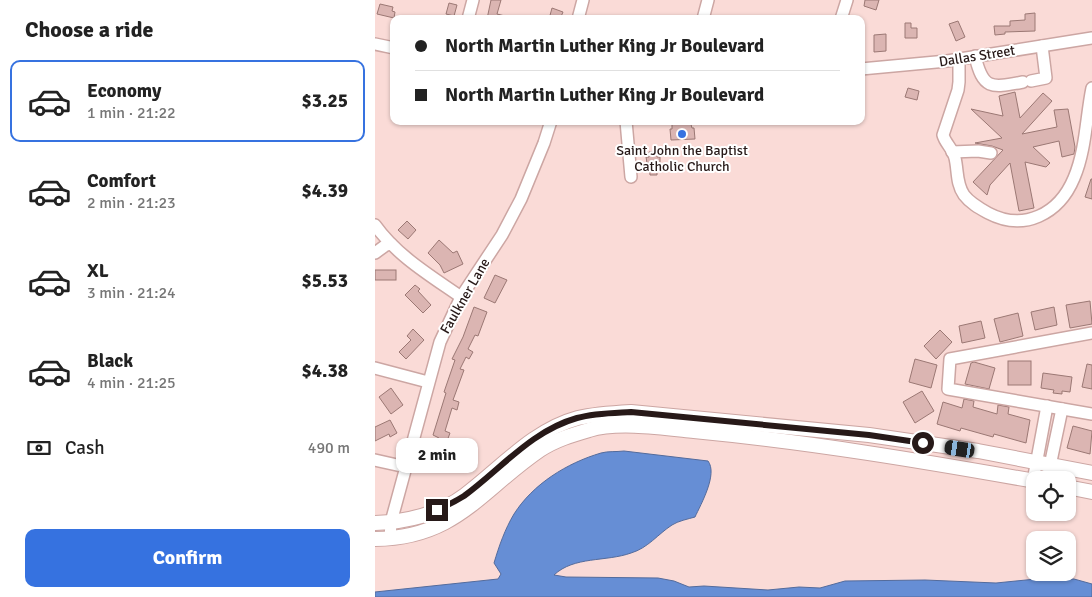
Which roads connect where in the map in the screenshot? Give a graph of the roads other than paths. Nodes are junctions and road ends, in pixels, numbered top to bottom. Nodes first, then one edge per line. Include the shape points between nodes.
1 (473, 0) edge
2 (583, 0) edge
3 (708, 0) edge
4 (847, 0) edge
5 (469, 15) edge
6 (579, 15) edge
7 (704, 15) edge
8 (842, 15) edge
9 (1092, 38) edge
10 (375, 44) edge
11 (1042, 46) junction
12 (390, 47) edge
13 (975, 56) junction
14 (959, 59) junction
15 (865, 69) edge
16 (1092, 88) edge
17 (550, 125) edge
18 (626, 125) edge
19 (952, 152) junction
20 (991, 153) dead end
21 (631, 177) dead end
22 (375, 225) edge
23 (391, 244) junction
24 (375, 253) edge
25 (461, 297) junction
26 (1092, 333) edge
27 (375, 368) edge
28 (428, 382) junction
29 (1047, 406) junction
30 (1062, 409) junction
31 (1092, 414) edge
32 (375, 460) edge
33 (1043, 464) junction
34 (406, 467) junction
35 (1041, 471) edge
36 (1092, 473) edge
37 (1026, 479) edge
38 (1076, 489) edge
39 (1092, 492) edge
40 (391, 522) junction
41 (375, 523) edge
42 (375, 539) edge
43 (390, 539) junction

1 - 5 street
2 - 6 street
3 - 7 street
4 - 8 street
9 - 11 street, Dallas Street
10 - 12 street
11 - 13 street, Dallas Street
11 - 13 street via 1046,78 1004,86 986,82
13 - 14 street, Dallas Street
14 - 15 street, Dallas Street
14 - 19 street via 959,82 943,134
16 - 19 street via 1082,153 1074,179 1049,210 1030,221 999,219 970,202 958,181
17 - 25 street, Faulkner Lane via 521,199
18 - 21 street
19 - 20 street
22 - 23 street
23 - 24 street
23 - 25 street
25 - 28 street, Faulkner Lane via 440,342
26 - 29 street via 950,359 948,389
27 - 28 street
28 - 34 street, Faulkner Lane
29 - 30 street
29 - 33 street
30 - 31 street
30 - 33 street
32 - 34 street
33 - 35 street
33 - 36 main road
33 - 40 main road via 869,435 631,412 605,413 577,418 550,430 525,445 463,496 437,510
34 - 40 street, Faulkner Lane
37 - 43 main road via 741,435 643,426 592,429 542,449 464,512 438,527
38 - 39 main road
40 - 41 main road
40 - 43 street, Faulkner Lane
42 - 43 main road

